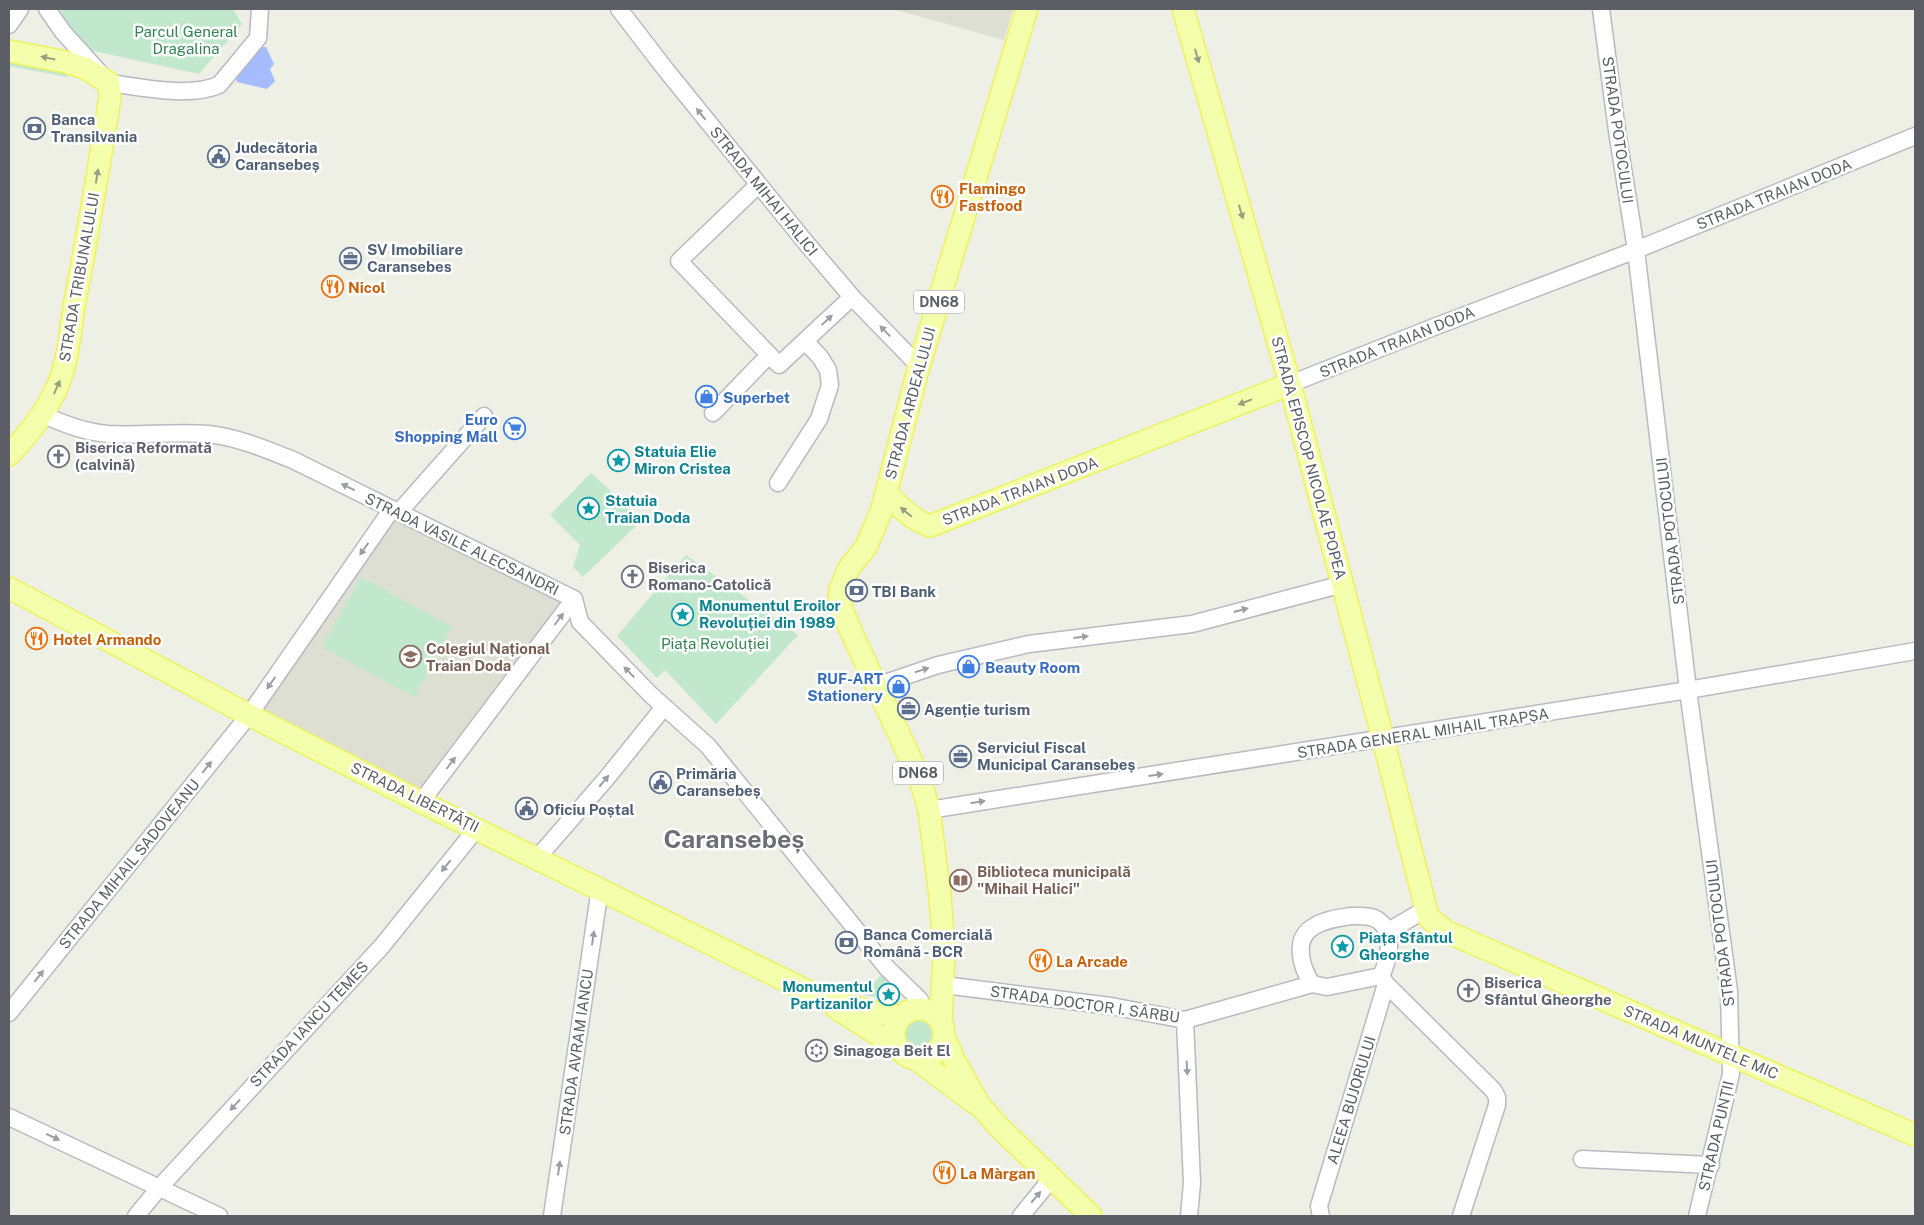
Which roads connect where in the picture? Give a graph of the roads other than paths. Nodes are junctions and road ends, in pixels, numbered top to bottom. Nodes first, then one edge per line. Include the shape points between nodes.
1 (20, 9) edge
2 (47, 9) edge
3 (260, 9) edge
4 (619, 9) edge
5 (1027, 9) edge
6 (1183, 9) edge
7 (1601, 9) edge
8 (9, 25) edge
9 (9, 51) edge
10 (109, 84) junction
11 (1915, 136) edge
12 (758, 186) junction
13 (1636, 250) junction
14 (852, 297) junction
15 (805, 341) junction
16 (774, 360) junction
17 (919, 366) junction
18 (1290, 384) junction
19 (713, 413) dead end
20 (42, 414) junction
21 (484, 416) dead end
22 (9, 455) edge
23 (778, 482) dead end
24 (886, 492) junction
25 (395, 511) junction
26 (1343, 584) junction
27 (9, 588) edge
28 (574, 599) junction
29 (1915, 651) edge
30 (876, 686) junction
31 (1688, 690) junction
32 (664, 707) junction
33 (249, 715) junction
34 (1383, 739) junction
35 (421, 802) junction
36 (930, 810) junction
37 (477, 828) junction
38 (538, 857) junction
39 (600, 888) junction
40 (1426, 909) junction
41 (1387, 932) junction
42 (944, 979) junction
43 (1384, 980) junction
44 (1312, 984) junction
45 (824, 999) junction
46 (911, 1009) junction
47 (9, 1014) edge
48 (1185, 1020) junction
49 (943, 1029) junction
50 (897, 1047) junction
51 (1732, 1055) junction
52 (916, 1059) junction
53 (980, 1106) junction
54 (9, 1117) edge
55 (1915, 1135) edge
56 (1582, 1159) dead end
57 (1710, 1165) junction
58 (1052, 1178) junction
59 (159, 1188) junction
60 (136, 1216) edge
61 (219, 1216) edge
62 (552, 1216) edge
63 (1021, 1216) edge
64 (1091, 1216) edge
65 (1189, 1216) edge
66 (1320, 1216) edge
67 (1461, 1216) edge
68 (1697, 1216) edge

1 - 8 street
2 - 10 street
3 - 10 street via 258,38 218,86 197,91
12 -> 4 street, STRADA MIHAI HALICI
5 - 17 main road, STRADA ARDEALULUI / DN68
6 -> 18 main road, STRADA EPISCOP NICOLAE POPEA
7 - 13 street, STRADA POTOCULUI
10 -> 9 main road via 78,66
20 -> 10 main road, STRADA TRIBUNALULUI via 58,386 65,361 110,98
11 - 13 street, STRADA TRAIAN DODA
12 - 14 street, STRADA MIHAI HALICI
12 - 16 street via 679,261
13 - 18 street, STRADA TRAIAN DODA
13 - 31 street, STRADA POTOCULUI
15 -> 14 street
17 -> 14 street, STRADA MIHAI HALICI
15 - 16 street
15 - 23 street via 828,370 830,385 819,419
16 - 19 street
17 - 24 main road, STRADA ARDEALULUI / DN68
18 -> 24 main road, STRADA TRAIAN DODA via 930,526 905,513
18 - 26 main road, STRADA EPISCOP NICOLAE POPEA
20 - 22 main road, STRADA TRIBUNALULUI
25 -> 20 street, STRADA VASILE ALECSANDRI via 293,460 233,439 186,433 108,434 73,427
21 - 25 street, STRADA MIHAIL SADOVEANU
24 - 30 main road, STRADA ARDEALULUI / DN68 via 866,547 849,568 839,598
25 - 28 street, STRADA VASILE ALECSANDRI
25 -> 33 street, STRADA MIHAIL SADOVEANU
30 -> 26 street via 938,665 1029,644 1192,624
26 - 34 main road, STRADA EPISCOP NICOLAE POPEA
27 - 33 main road, STRADA LIBERTĂȚII
32 -> 28 street, STRADA VASILE ALECSANDRI via 580,622
35 -> 28 street
29 - 31 street, STRADA GENERAL MIHAIL TRAPȘA
30 - 36 main road, DN68 via 920,779
31 - 34 street, STRADA GENERAL MIHAIL TRAPȘA
31 - 51 street, STRADA POTOCULUI via 1729,991
38 -> 32 street
32 - 46 street, STRADA VASILE ALECSANDRI via 708,746 887,968
33 - 35 main road, STRADA LIBERTĂȚII
47 -> 33 street, STRADA MIHAIL SADOVEANU
36 -> 34 street, STRADA GENERAL MIHAIL TRAPȘA
34 - 40 main road, STRADA EPISCOP NICOLAE POPEA
35 - 37 main road, STRADA LIBERTĂȚII
36 - 42 main road, DN68 via 940,896
37 - 38 main road, STRADA LIBERTĂȚII
37 -> 59 street, STRADA IANCU TEMES via 382,946
38 - 39 main road, STRADA LIBERTĂȚII
39 - 45 main road, STRADA LIBERTĂȚII
62 -> 39 street, STRADA AVRAM IANCU
40 - 41 street
40 - 51 main road, STRADA MUNTELE MIC via 1429,918 1448,932
41 - 43 street via 1390,952
41 - 44 street via 1379,921 1367,916 1330,920 1313,926 1301,941 1300,953
42 - 46 main road
42 - 48 street, STRADA DOCTOR I. SÂRBU
42 - 49 main road, DN68
43 - 44 street, STRADA DOCTOR I. SÂRBU via 1327,987
43 - 66 street, ALEEA BUJORULUI via 1319,1206
43 - 67 street via 1497,1097
44 - 48 street, STRADA DOCTOR I. SÂRBU
45 - 46 main road, STRADA LIBERTĂȚII via 858,1008
45 - 50 main road, STRADA LIBERTĂȚII
46 - 49 main road via 929,1010
46 - 50 main road via 894,1031
48 -> 65 street via 1192,1183
49 - 52 main road, DN68 via 938,1051 932,1056
49 - 53 main road via 954,1060
50 - 52 main road
51 - 55 main road, STRADA MUNTELE MIC
51 - 57 street, STRADA PUNȚII via 1731,1074
52 - 53 main road
53 - 58 main road via 1000,1130
54 -> 59 street
56 - 57 street
57 - 68 street, STRADA PUNȚII
63 -> 58 street
58 - 64 main road
59 - 60 street, STRADA IANCU TEMES
59 - 61 street

